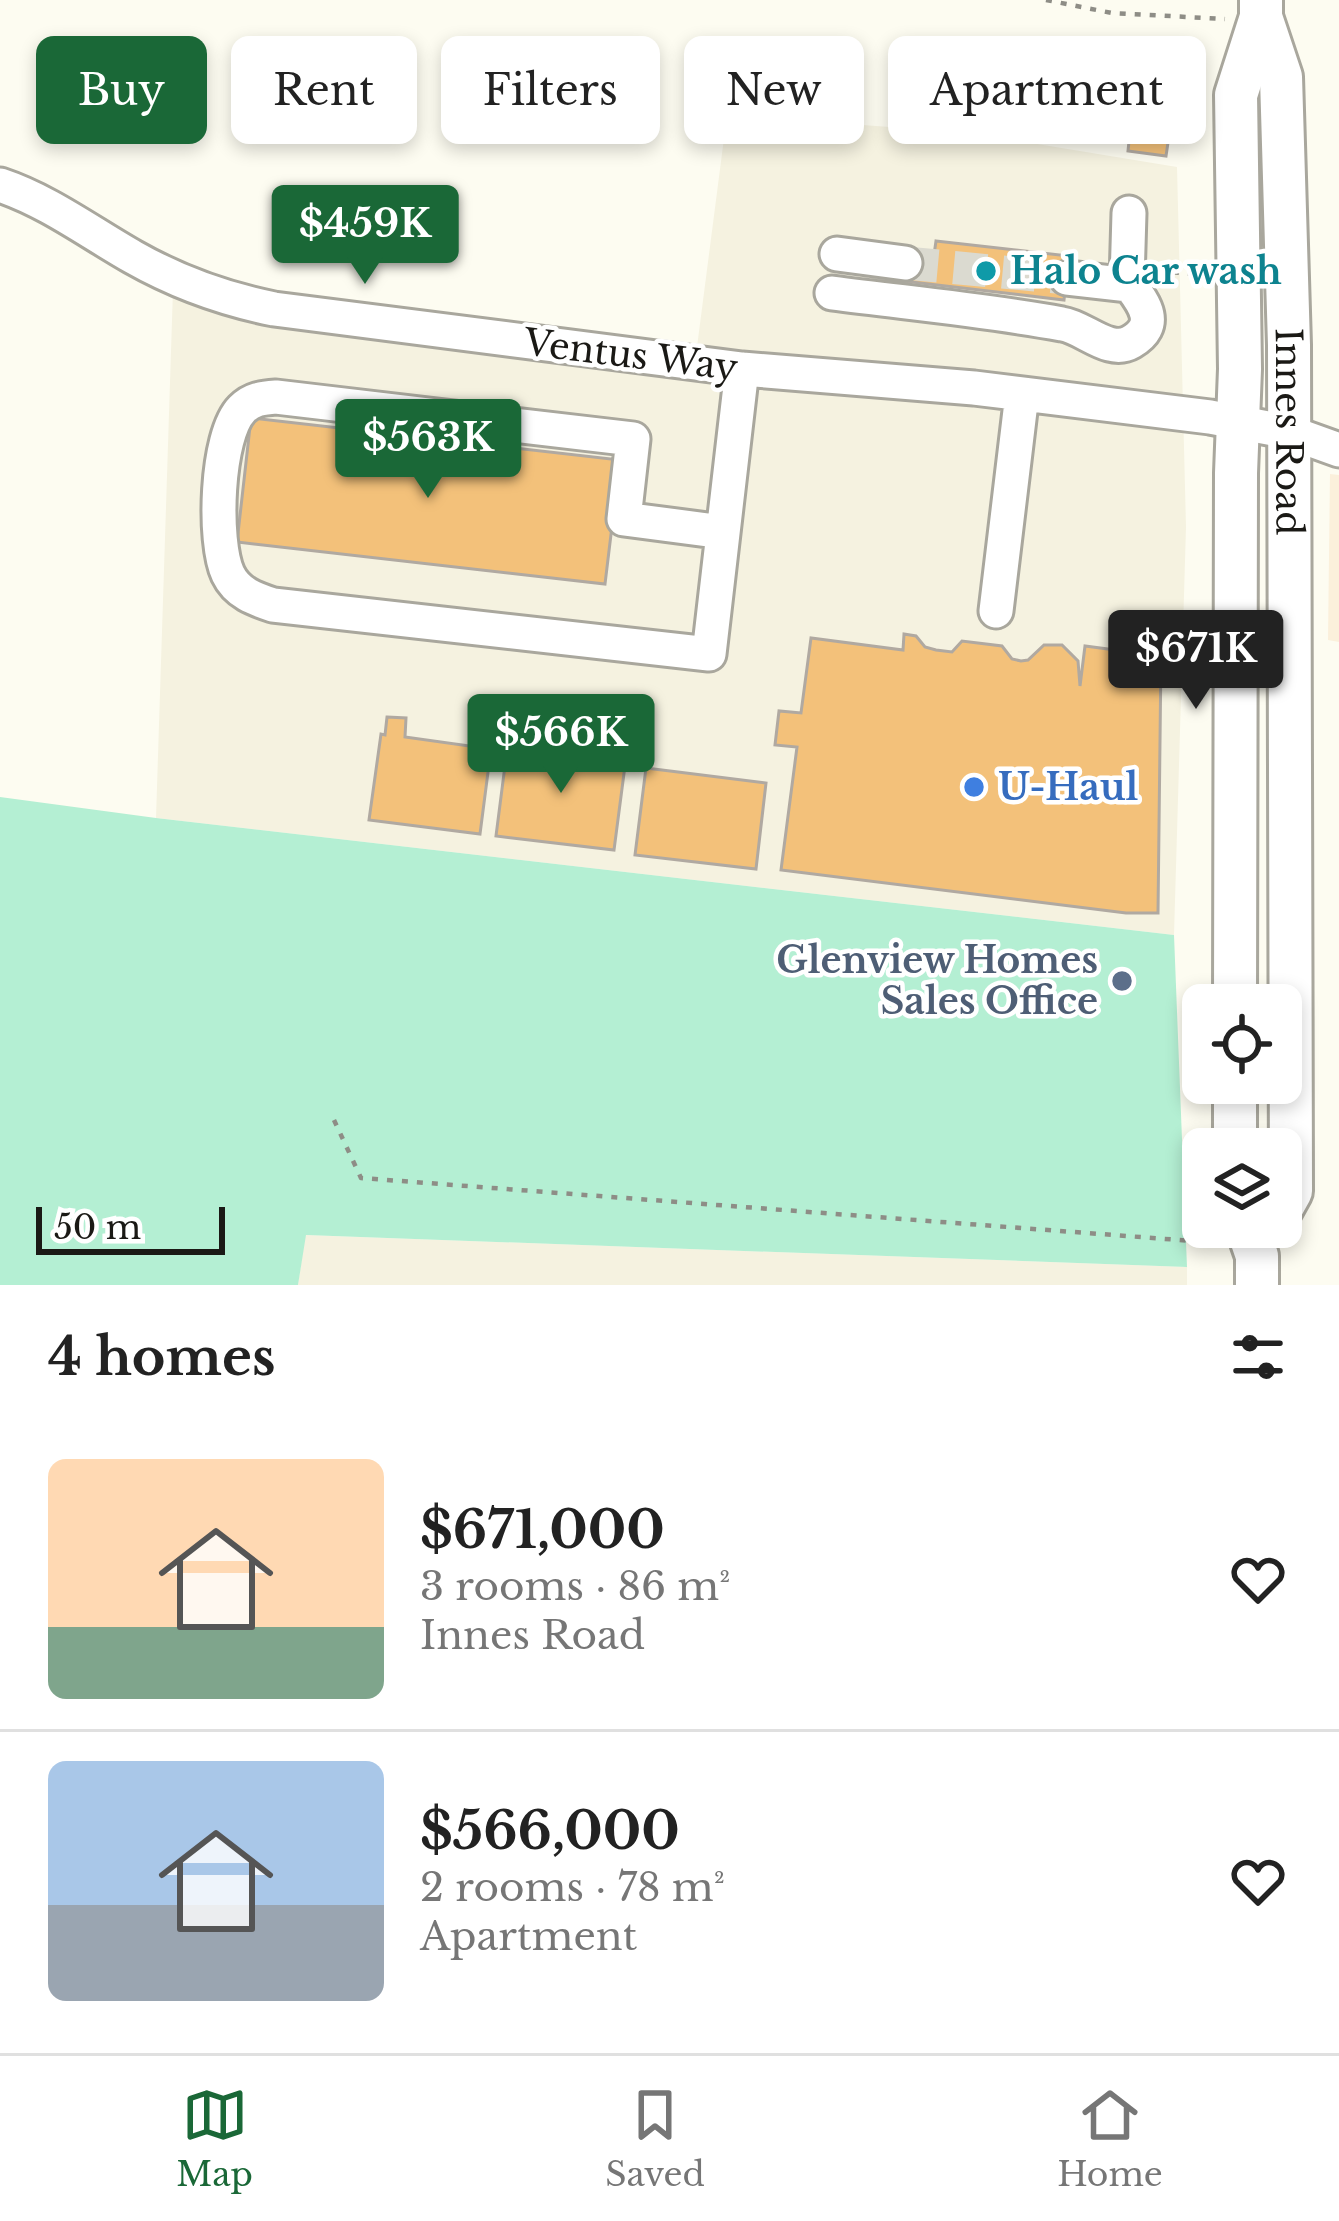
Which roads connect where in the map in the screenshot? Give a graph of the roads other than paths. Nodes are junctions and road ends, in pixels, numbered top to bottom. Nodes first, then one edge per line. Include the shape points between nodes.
1 (1261, 8) edge
2 (0, 185) edge
3 (1129, 213) dead end
4 (837, 254) dead end
5 (904, 263) tunnel mouth
6 (1128, 276) junction
7 (1067, 278) tunnel mouth
8 (832, 292) dead end
9 (742, 369) junction
10 (1022, 394) junction
11 (1239, 421) junction
12 (1289, 432) junction
13 (1339, 450) edge
14 (723, 532) junction
15 (996, 611) dead end
16 (1235, 984) edge
17 (1291, 1128) edge

1 - 11 main road, Innes Road via 1236,95
1 - 12 main road, Innes Road via 1281,77
2 - 9 street, Ventus Way via 167,274 245,303
3 - 6 street
4 - 5 street
6 - 7 street
6 - 8 street via 1147,315 1139,336 1120,346 1064,324
9 - 10 street, Ventus Way
9 - 14 street
10 - 11 street, Ventus Way
10 - 15 street
11 - 12 street, Ventus Way
11 - 16 main road, Innes Road
12 - 13 street, Ventus Way
12 - 17 main road, Innes Road
14 - 14 street via 709,654 273,605 237,588 228,574 220,521 227,434 244,406 276,397 633,439 624,519

